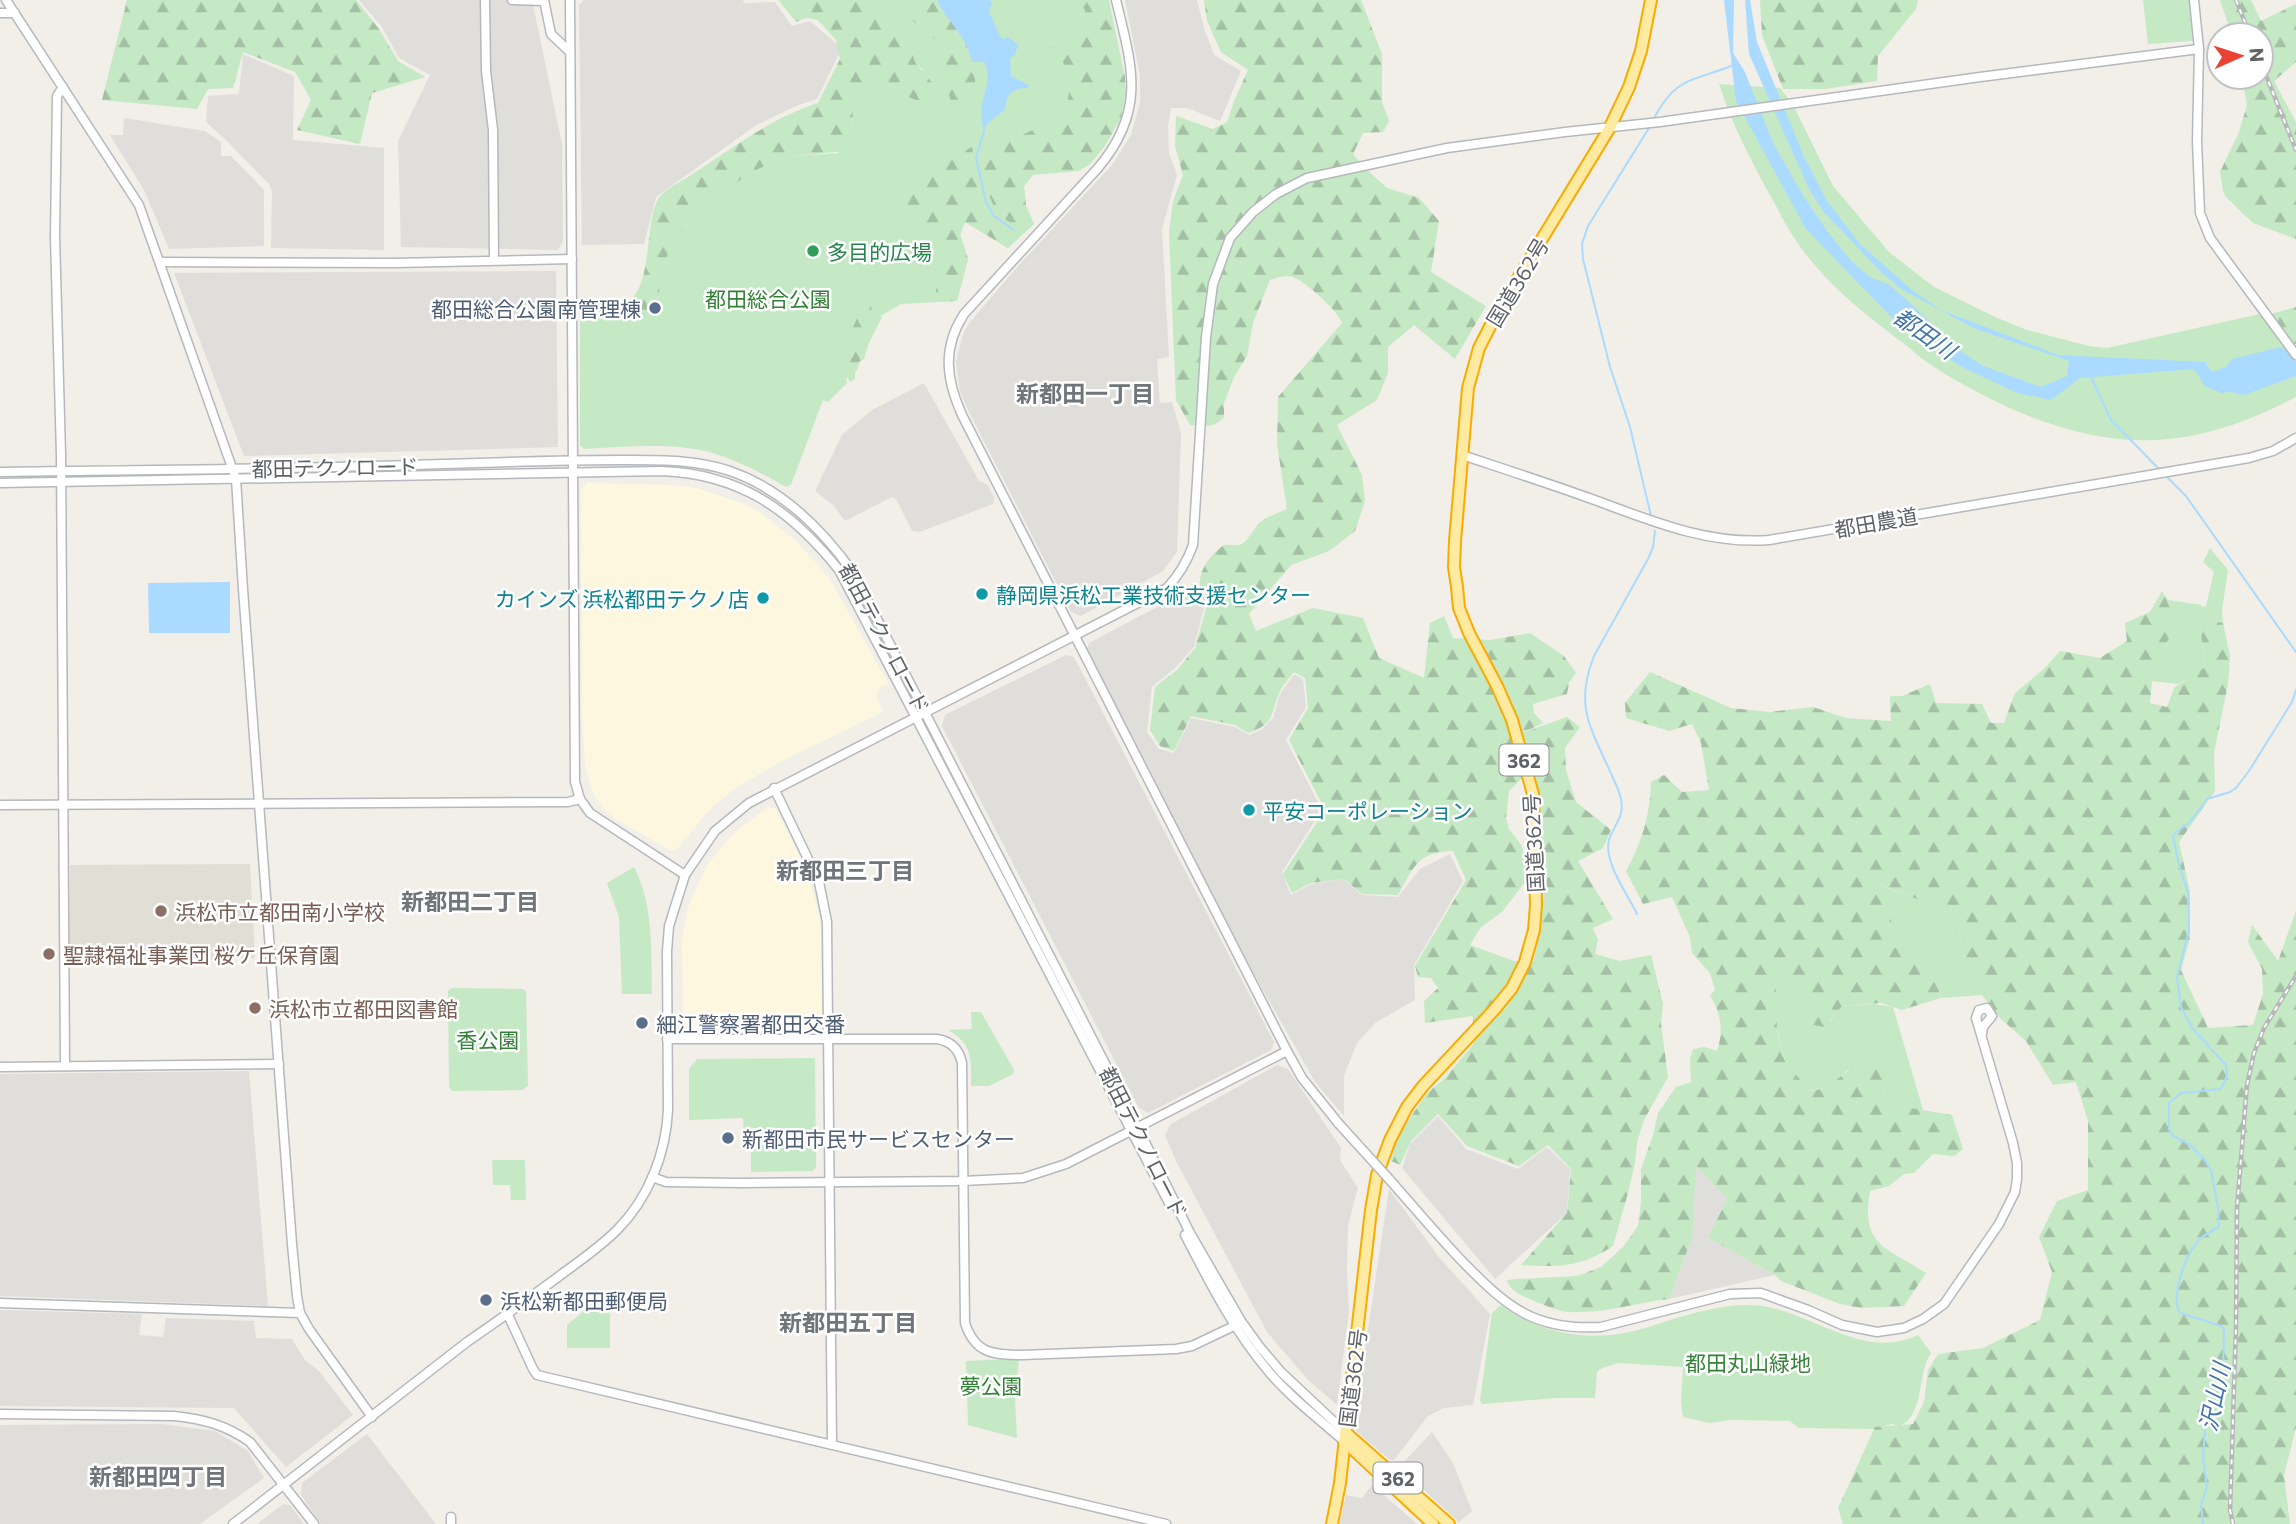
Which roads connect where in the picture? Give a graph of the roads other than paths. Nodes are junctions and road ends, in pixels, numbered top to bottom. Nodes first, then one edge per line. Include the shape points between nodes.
1 (6, 0) edge
2 (485, 0) edge
3 (512, 0) edge
4 (544, 0) edge
5 (570, 0) edge
6 (1116, 0) edge
7 (1651, 0) edge
8 (2194, 0) edge
9 (0, 13) edge
10 (15, 13) junction
11 (2199, 49) junction
12 (570, 52) junction
13 (63, 87) junction
14 (1609, 129) junction
15 (494, 259) junction
16 (572, 259) junction
17 (161, 262) junction
18 (2296, 355) edge
19 (2296, 438) edge
20 (1462, 455) junction
21 (572, 460) junction
22 (233, 469) junction
23 (574, 471) junction
24 (0, 472) edge
25 (61, 476) junction
26 (236, 479) junction
27 (0, 483) edge
28 (1075, 636) junction
29 (920, 713) junction
30 (774, 788) junction
31 (580, 799) junction
32 (259, 803) junction
33 (0, 805) edge
34 (63, 805) junction
35 (685, 875) junction
36 (1982, 1034) dead end
37 (667, 1039) junction
38 (829, 1040) junction
39 (1287, 1051) junction
40 (279, 1064) junction
41 (65, 1066) junction
42 (0, 1067) edge
43 (1135, 1129) junction
44 (652, 1177) junction
45 (963, 1181) junction
46 (830, 1182) junction
47 (0, 1303) edge
48 (300, 1312) junction
49 (508, 1315) junction
50 (1234, 1326) junction
51 (0, 1414) edge
52 (372, 1417) junction
53 (1345, 1436) junction
54 (832, 1444) junction
55 (284, 1485) junction
56 (233, 1524) edge
57 (314, 1524) edge
58 (1166, 1524) edge
59 (1332, 1524) edge
60 (1433, 1524) edge
61 (1450, 1524) edge

1 - 10 street
2 - 15 street
3 - 4 street
4 - 12 street via 551,34
5 - 12 street
6 - 28 street via 1132,69 1131,98 1122,132 1098,167 964,314 948,358 954,398
7 - 14 highway, 国道362号 / 362 via 1641,51
8 - 11 street
9 - 10 street
10 - 13 street
11 - 14 street
11 - 18 street via 2200,213 2210,239
12 - 16 street
13 - 17 street via 139,205
13 - 25 street via 57,96 55,236
14 - 20 highway, 国道362号 / 362 via 1479,348 1468,387
14 - 28 street via 1447,148 1307,178 1253,212 1230,238 1213,284 1189,558 1167,587
15 - 16 street
15 - 17 street
16 - 21 street
17 - 22 street
19 - 20 street, 都田農道 via 2249,457 1748,542 1720,540 1656,522
20 - 53 highway, 国道362号 / 362 via 1454,567 1459,607 1512,720 1533,794 1534,930 1512,988 1423,1086 1390,1140 1371,1210
21 - 22 street, 都田テクノロード
21 - 23 street
21 - 29 street, 都田テクノロード via 699,464 739,475 785,501 833,545 854,574
22 - 25 street, 都田テクノロード
22 - 26 street
23 - 26 street, 都田テクノロード
23 - 29 street, 都田テクノロード via 698,474 732,484 780,510 839,570
23 - 31 street via 575,782
24 - 25 street, 都田テクノロード
25 - 26 street, 都田テクノロード
25 - 27 street, 都田テクノロード
25 - 34 street
26 - 32 street
28 - 29 street
28 - 39 street
29 - 30 street
29 - 43 street, 都田テクノロード
30 - 35 street via 715,831
30 - 38 street via 815,871 824,902
31 - 32 street
31 - 35 street via 590,813
32 - 34 street
32 - 40 street
33 - 34 street
34 - 41 street
35 - 37 street via 669,926
36 - 39 street, bridge via 2017,1163 2015,1192 1999,1224 1944,1304 1905,1328 1877,1332 1858,1330 1761,1293 1730,1294 1601,1327 1552,1324 1520,1312 1492,1292 1339,1124
37 - 38 street
37 - 44 street via 667,1123
38 - 45 street via 937,1039 954,1046 962,1063
38 - 46 street
39 - 43 street
40 - 41 street
40 - 48 street
41 - 42 street
43 - 45 street via 1034,1175
43 - 50 street, 都田テクノロード
43 - 53 street, 都田テクノロード via 1241,1321 1272,1363
44 - 46 street via 666,1182
44 - 49 street via 616,1231
45 - 46 street
45 - 50 street via 965,1323 971,1338 986,1351 1023,1355 1166,1350 1192,1346
46 - 54 street
47 - 48 street
48 - 52 street
49 - 52 street
49 - 54 street via 537,1375
50 - 53 street, 都田テクノロード via 1271,1375
51 - 55 street via 199,1418 220,1424 250,1442
52 - 55 street
53 - 59 highway, 国道362号 / 362
53 - 60 highway, 362
53 - 61 highway, 362
54 - 58 street
55 - 56 street
55 - 57 street

